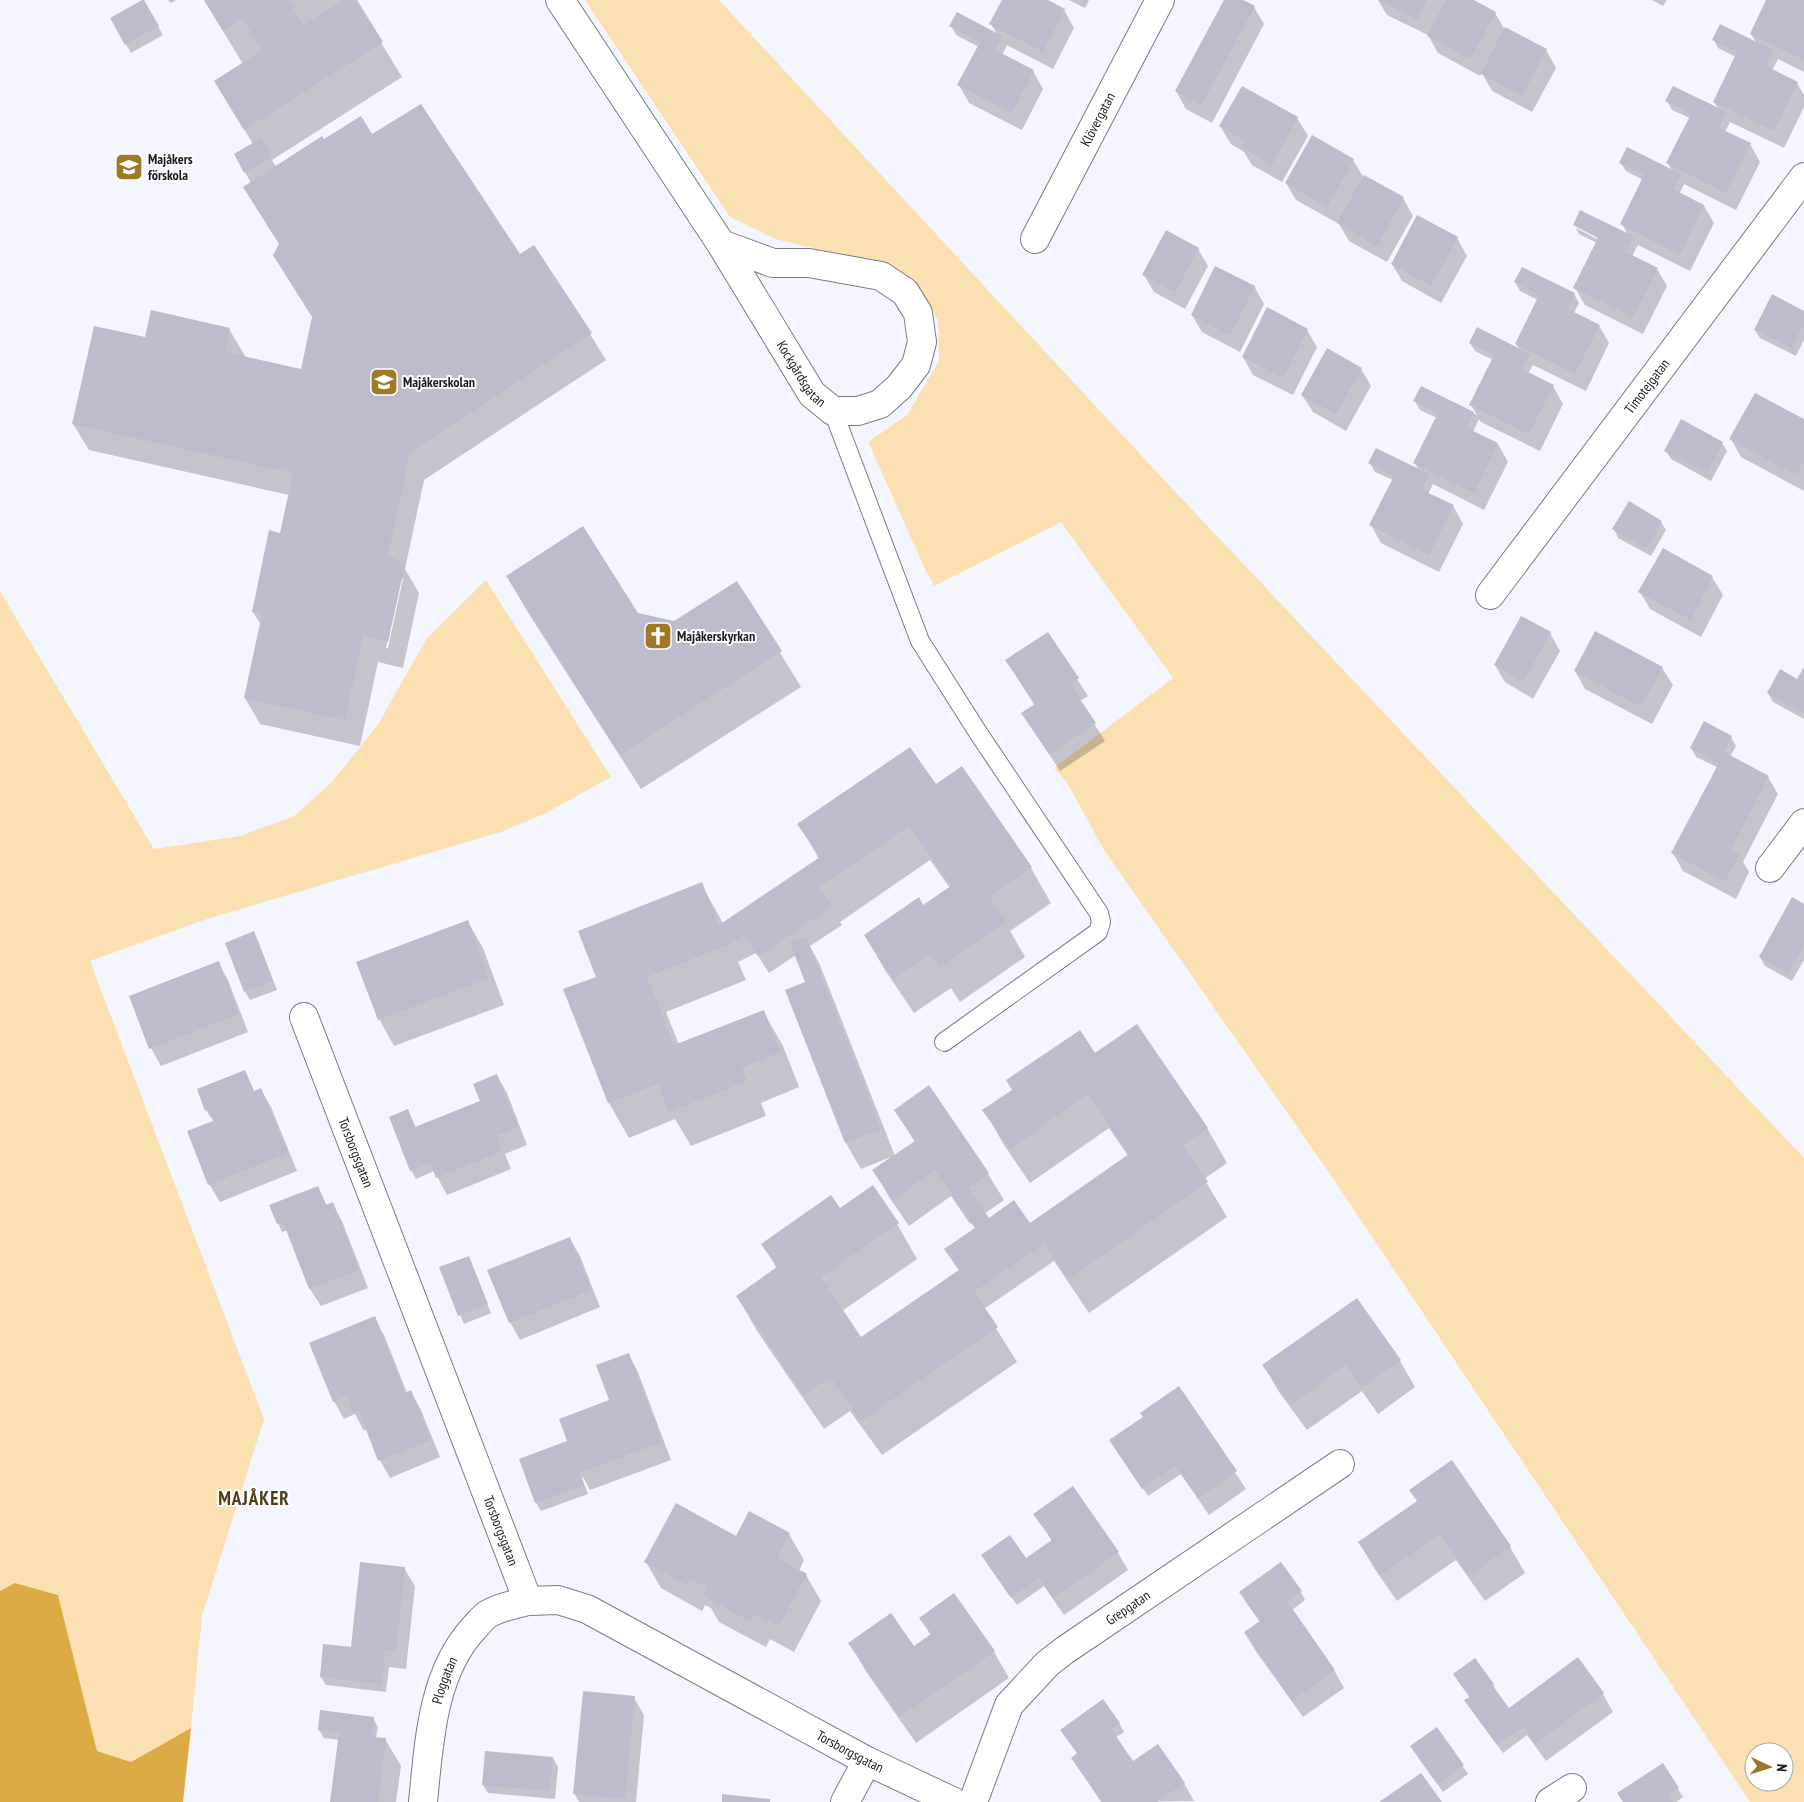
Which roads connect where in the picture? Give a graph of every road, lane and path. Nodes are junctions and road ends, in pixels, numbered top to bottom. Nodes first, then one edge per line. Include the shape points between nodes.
1 (560, 0) edge
2 (1160, 0) edge
3 (1804, 177) edge
4 (1035, 239) dead end
5 (721, 244) junction
6 (833, 411) junction
7 (1490, 594) dead end
8 (1804, 823) edge
9 (1770, 868) dead end
10 (304, 1017) dead end
11 (944, 1042) dead end
12 (1340, 1464) dead end
13 (528, 1601) junction
14 (867, 1761) junction
15 (423, 1802) edge
16 (845, 1802) edge
17 (954, 1802) edge
18 (973, 1802) edge

1 - 5 street, Kockgårdsgatan
2 - 4 street, Klövergatan
3 - 7 street, Timotejgatan
5 - 6 street, Kockgårdsgatan via 812,394
5 - 6 street, Kockgårdsgatan via 772,263 809,263 881,276 905,292 918,313 921,332 916,365 880,404 858,411
6 - 11 lane via 920,641 1100,913 1098,932
8 - 9 street
10 - 13 street, Torsborgsgatan
12 - 18 street, Grepgatan via 1047,1664 1009,1705
13 - 14 street, Torsborgsgatan via 558,1600 587,1609
13 - 15 street, Ploggatan via 487,1615 468,1634 452,1658 431,1728
14 - 16 street
14 - 17 street, Torsborgsgatan

